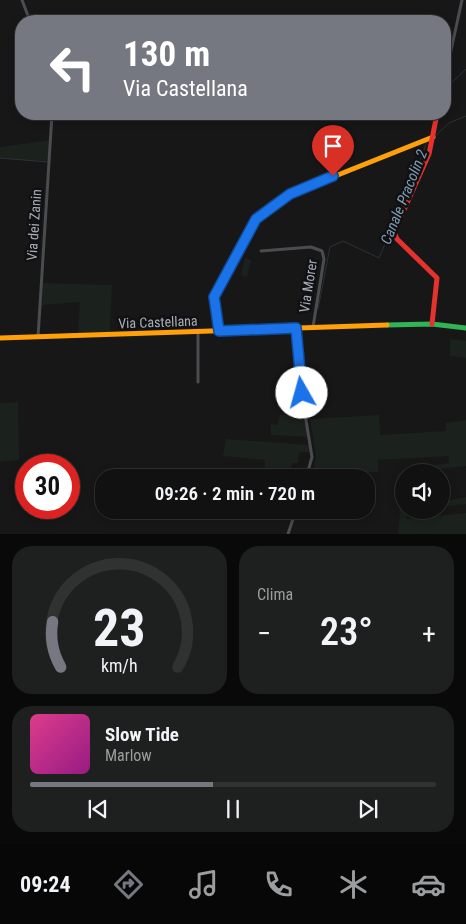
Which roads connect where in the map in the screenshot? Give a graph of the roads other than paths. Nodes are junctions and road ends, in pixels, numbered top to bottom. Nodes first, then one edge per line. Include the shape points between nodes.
1 (22, 0) edge
2 (462, 0) edge
3 (28, 15) edge
4 (451, 50) edge
5 (52, 120) edge
6 (436, 120) edge
7 (433, 137) junction
8 (261, 251) dead end
9 (432, 324) junction
10 (313, 327) junction
11 (296, 328) junction
12 (466, 328) edge
13 (198, 331) junction
14 (219, 331) junction
15 (38, 337) junction
16 (0, 338) edge
17 (198, 382) dead end
18 (309, 469) edge
19 (293, 519) edge
20 (288, 534) edge

1 - 3 street
2 - 4 street
5 - 15 street, Via dei Zanin
6 - 7 street
7 - 9 street via 430,154 394,232 397,239 437,278
7 - 14 street via 290,194 256,219 214,297
8 - 10 street, Via Morer via 310,248 322,252 324,259
9 - 10 street, Via Castellana
9 - 12 street, Via Castellana
10 - 11 street, Via Castellana
11 - 14 street, Via Castellana
11 - 18 street via 299,376 312,457
13 - 14 street, Via Castellana
13 - 15 street, Via Castellana
13 - 17 street
15 - 16 street, Via Castellana
19 - 20 street

